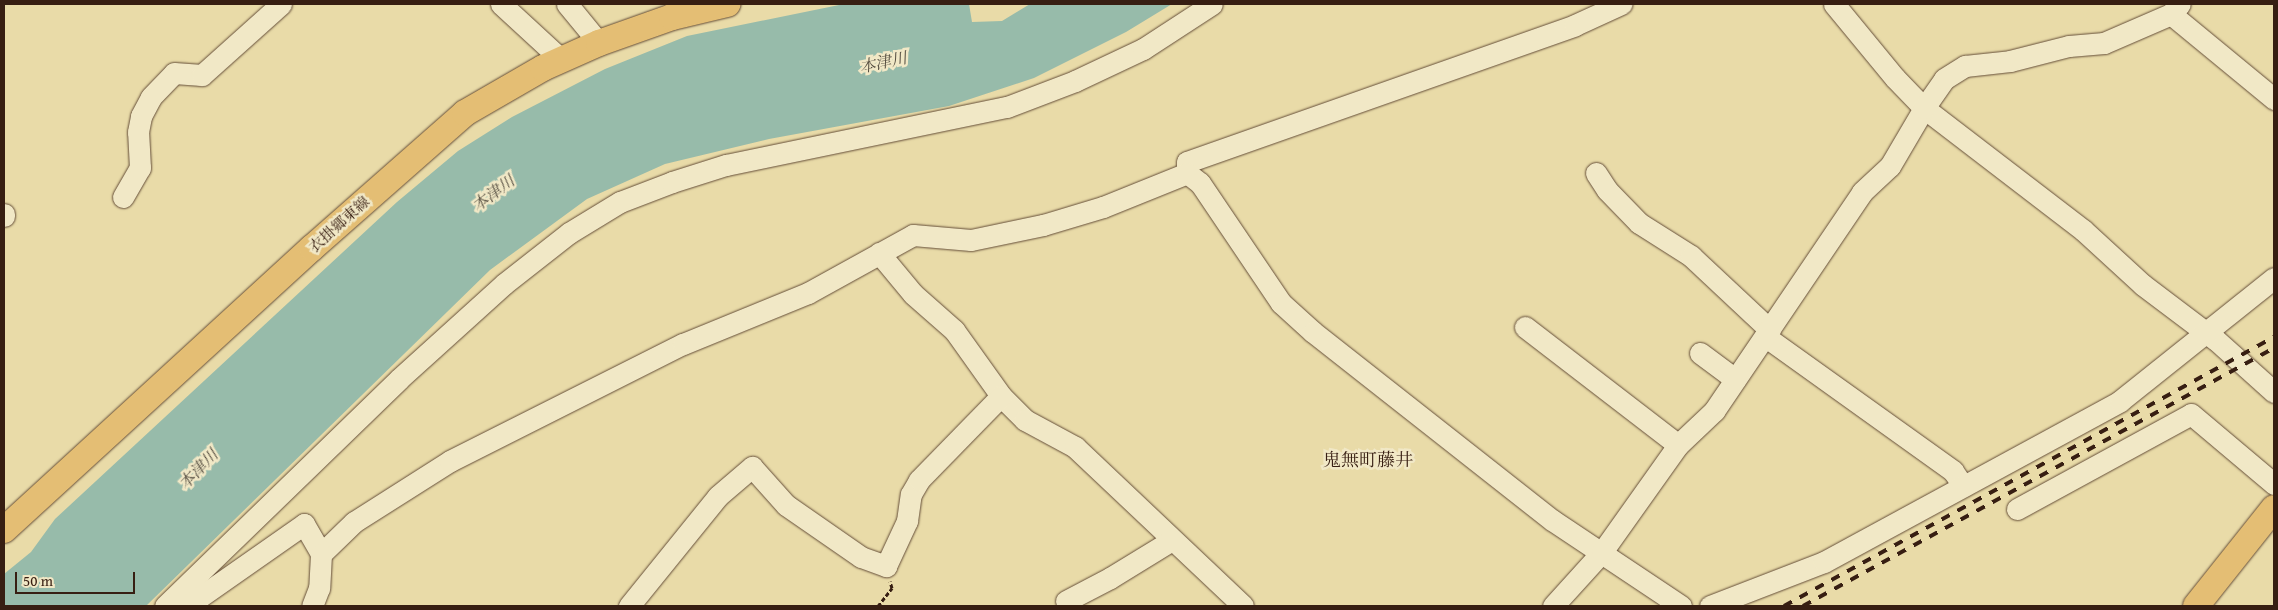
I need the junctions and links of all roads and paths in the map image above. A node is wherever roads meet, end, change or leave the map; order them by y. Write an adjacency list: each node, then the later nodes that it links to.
1 (281, 4): 15 (street)
2 (501, 4): 10 (street)
3 (567, 4): 9 (street)
4 (727, 4): 9 (main road, 衣掛郷東線)
5 (1212, 4): 36 (street)
6 (1621, 4): 13 (street)
7 (1834, 4): 12 (street)
8 (2175, 9): 11 (street); 12 (street)
9 (599, 43): 10 (main road, 衣掛郷東線)
10 (562, 60): 30 (main road, 衣掛郷東線)
11 (2274, 99)
12 (1924, 108): 19 (street); 20 (street)
13 (1188, 173): 16 (street); 32 (street)
14 (1596, 173): 19 (street)
15 (122, 197)
16 (879, 253): 24 (street); 33 (street)
17 (2274, 278): 20 (street)
18 (1525, 326): 25 (street)
19 (1768, 333): 22 (street); 27 (street)
20 (2206, 333): 23 (street); 27 (street)
21 (1700, 353): 22 (street)
22 (1735, 380): 25 (street)
23 (2274, 392)
24 (1001, 396): 31 (street); 34 (street)
25 (1678, 445): 32 (street)
26 (2274, 484): 29 (street)
27 (1963, 486): 44 (street)
28 (2274, 508): 45 (main road)
29 (2017, 509)
30 (4, 530)
31 (1172, 540): 35 (street); 41 (street)
32 (1602, 552): 42 (street); 43 (street)
33 (321, 554): 37 (street); 38 (street)
34 (886, 566): 39 (street); 40 (path)
35 (1066, 601)
36 (165, 606)
37 (187, 606)
38 (312, 606)
39 (629, 606)
40 (878, 606)
41 (1243, 606)
42 (1553, 606)
43 (1681, 606)
44 (1710, 606)
45 (2196, 606)

